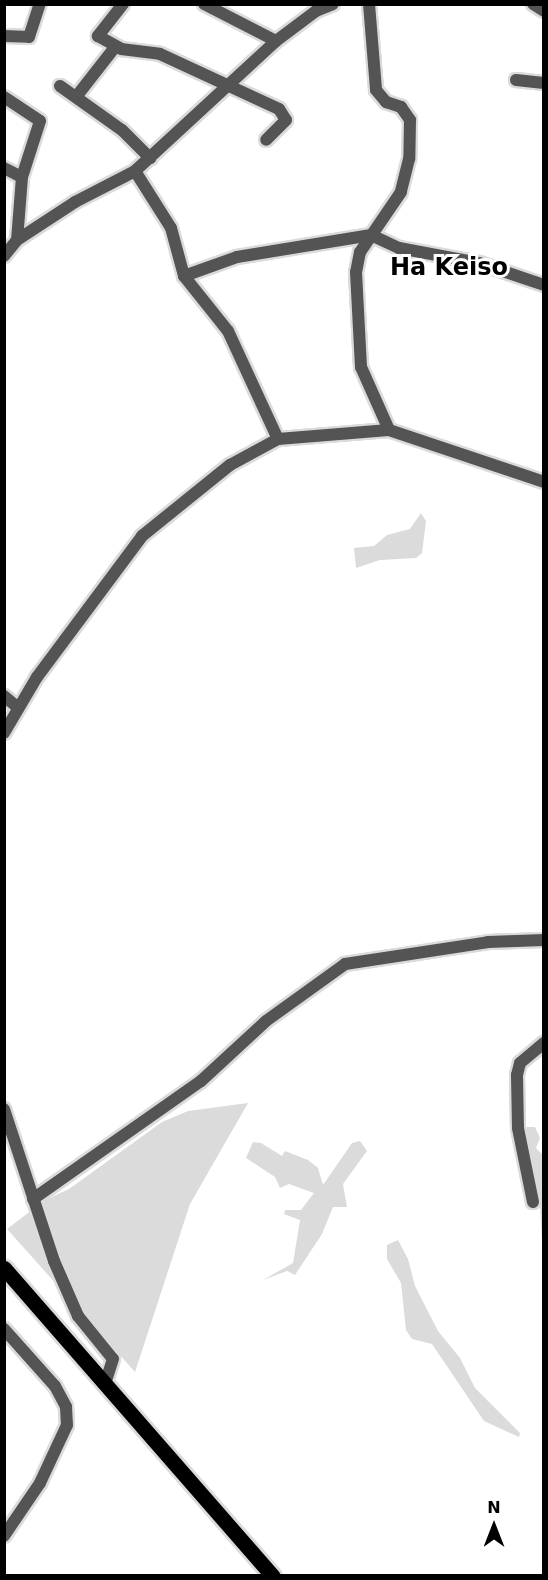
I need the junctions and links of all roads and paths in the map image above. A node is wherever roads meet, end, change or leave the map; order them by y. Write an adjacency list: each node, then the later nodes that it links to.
1 (123, 4): 11 (street)
2 (204, 4): 10 (street)
3 (333, 4): 7 (street)
4 (369, 4): 23 (street)
5 (533, 4): 8 (street)
6 (40, 5): 9 (street)
7 (312, 8): 10 (street)
8 (543, 11)
9 (4, 36)
10 (276, 41): 15 (street)
11 (115, 47): 15 (street); 17 (street)
12 (516, 80): 13 (street)
13 (543, 83)
14 (60, 86): 17 (street)
15 (230, 86): 18 (street); 19 (street)
16 (4, 97): 22 (street)
17 (76, 97): 19 (street)
18 (266, 140)
19 (150, 158): 21 (street)
20 (4, 168): 22 (street)
21 (135, 171): 24 (street); 26 (street)
22 (22, 177): 24 (street)
23 (371, 235): 26 (street); 27 (street); 28 (street)
24 (17, 240): 25 (street)
25 (4, 256)
26 (184, 276): 29 (street)
27 (543, 285)
28 (389, 430): 29 (street); 30 (street)
29 (278, 439): 32 (street)
30 (543, 482)
31 (4, 696): 32 (street)
32 (17, 707): 33 (street)
33 (4, 733)
34 (543, 940): 37 (street)
35 (543, 1043): 38 (street)
36 (4, 1109): 37 (street)
37 (33, 1199): 41 (street)
38 (532, 1202)
39 (4, 1268): 41 (main road)
40 (4, 1329): 42 (street)
41 (105, 1383): 43 (main road)
42 (4, 1536)
43 (273, 1575)

